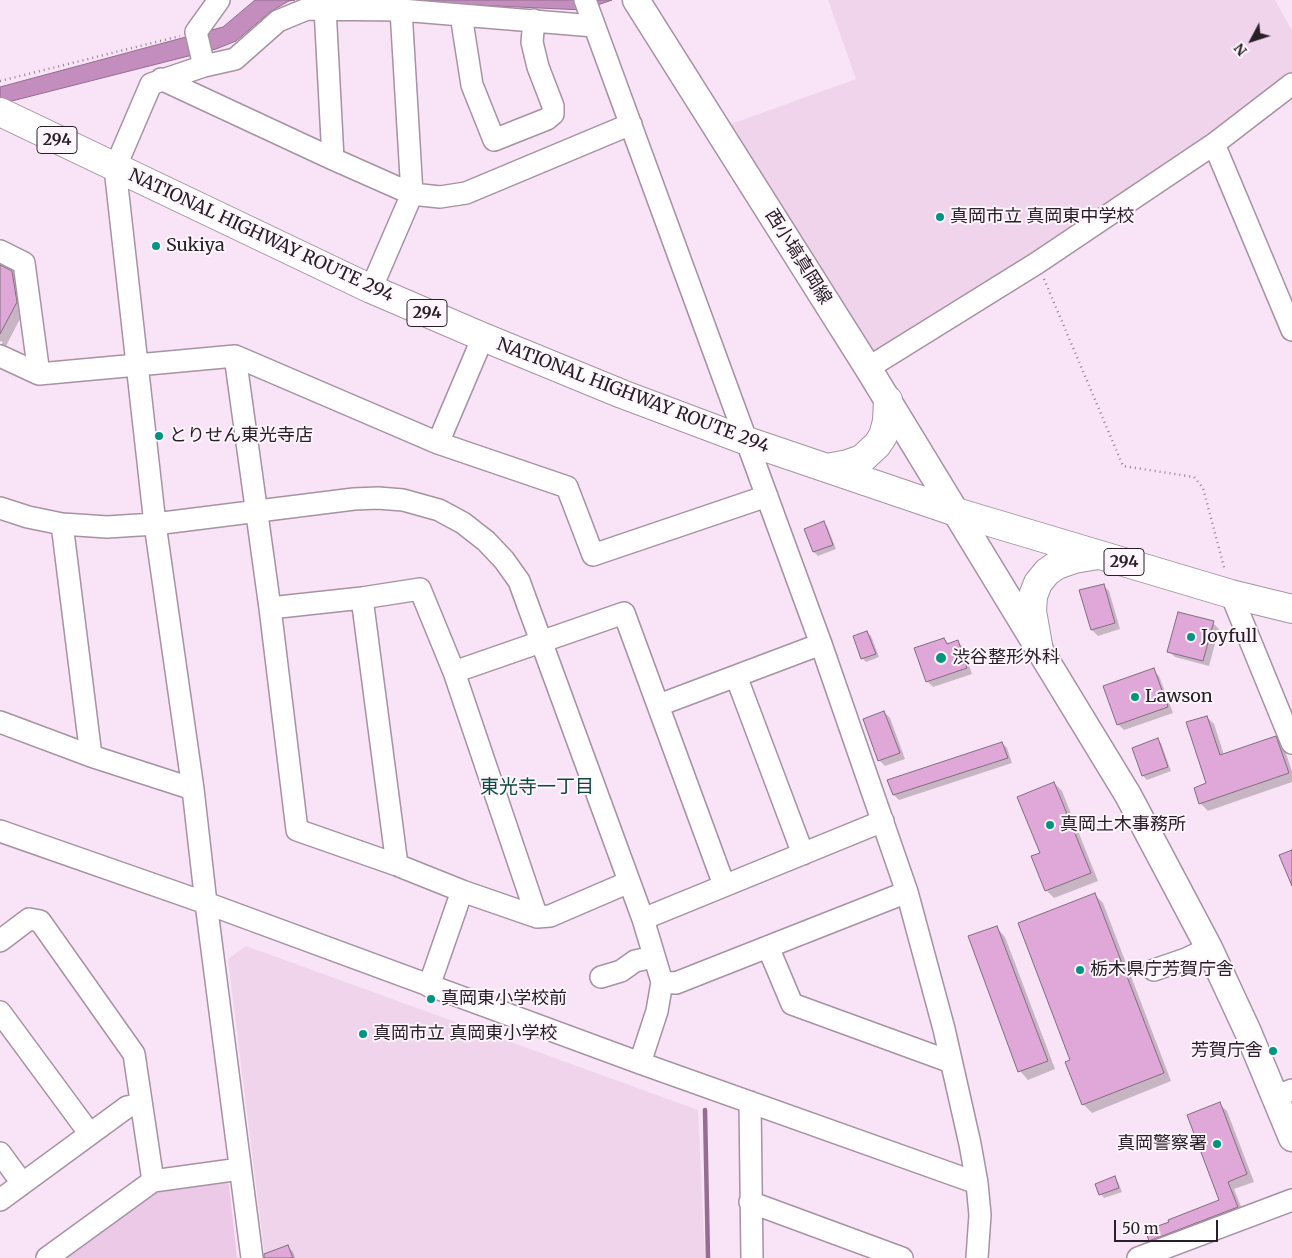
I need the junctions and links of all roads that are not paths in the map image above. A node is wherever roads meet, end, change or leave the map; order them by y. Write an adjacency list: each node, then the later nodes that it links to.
1 (219, 0): 9 (street)
2 (585, 0): 8 (street)
3 (637, 2): 25 (main road, 西小塙真岡線)
4 (326, 8): 5 (street); 9 (street); 15 (street)
5 (401, 10): 6 (street); 17 (street)
6 (461, 15): 7 (street); 7 (street)
7 (534, 20): 8 (street)
8 (594, 26): 13 (street)
9 (204, 66): 10 (street)
10 (162, 79): 15 (street); 16 (street)
11 (1292, 84): 14 (street)
12 (0, 112): 16 (highway, NATIONAL HIGHWAY ROUTE 294 / 294)
13 (631, 124): 17 (street); 28 (street)
14 (1214, 144): 20 (street); 25 (street)
15 (333, 159): 17 (street)
16 (115, 168): 19 (highway, NATIONAL HIGHWAY ROUTE 294 / 294); 24 (street)
17 (412, 194): 19 (street)
18 (0, 251): 26 (street)
19 (371, 289): 21 (highway, NATIONAL HIGHWAY ROUTE 294 / 294)
20 (1292, 330)
21 (482, 337): 28 (highway, NATIONAL HIGHWAY ROUTE 294 / 294); 29 (street)
22 (0, 356): 26 (street)
23 (235, 356): 24 (street); 29 (street); 33 (street)
24 (137, 365): 26 (street); 36 (street)
25 (868, 368): 27 (main road, 西小塙真岡線)
26 (39, 374)
27 (888, 400): 30 (highway); 34 (main road, 西小塙真岡線)
28 (747, 441): 30 (highway, NATIONAL HIGHWAY ROUTE 294 / 294); 31 (street)
29 (438, 443): 31 (street)
30 (826, 468): 34 (highway, NATIONAL HIGHWAY ROUTE 294 / 294)
31 (767, 496): 43 (street)
32 (0, 508): 35 (street)
33 (256, 511): 36 (street); 40 (street); 42 (street)
34 (956, 512): 37 (highway, NATIONAL HIGHWAY ROUTE 294 / 294); 44 (main road, 西小塙真岡線)
35 (62, 524): 36 (street); 50 (street)
36 (155, 524): 51 (street)
37 (1099, 554): 38 (highway, NATIONAL HIGHWAY ROUTE 294 / 294); 44 (highway)
38 (1231, 594): 41 (highway, NATIONAL HIGHWAY ROUTE 294 / 294); 49 (street)
39 (362, 598): 40 (street); 45 (street); 55 (street)
40 (270, 608): 55 (street)
41 (1292, 609)
42 (542, 642): 45 (street); 47 (street); 56 (street)
43 (821, 644): 46 (street); 52 (street)
44 (1038, 645): 65 (main road, 西小塙真岡線)
45 (454, 672): 61 (street)
46 (736, 676): 47 (street); 54 (street)
47 (659, 705): 57 (street)
48 (0, 722): 50 (street)
49 (1292, 743)
50 (91, 756): 51 (street)
51 (193, 789): 60 (street)
52 (884, 821): 54 (street); 59 (street)
53 (0, 831): 60 (street)
54 (803, 854): 57 (street)
55 (397, 866): 58 (street)
56 (629, 882): 61 (street); 62 (street)
57 (724, 885): 62 (street)
58 (462, 892): 61 (street); 70 (street)
59 (907, 892): 64 (street); 72 (street)
60 (206, 903): 70 (street); 80 (street)
61 (537, 917)
62 (643, 919): 66 (street)
63 (0, 941): 76 (street)
64 (768, 947): 69 (street); 72 (street)
65 (1210, 948): 67 (street); 74 (main road, 西小塙真岡線)
66 (654, 957): 68 (street); 69 (street)
67 (1154, 970)
68 (600, 977)
69 (662, 982): 73 (street)
70 (429, 986): 73 (street)
71 (0, 1012): 77 (street)
72 (951, 1062): 83 (street)
73 (640, 1063): 75 (street)
74 (1284, 1093): 78 (main road, 西小塙真岡線)
75 (750, 1102): 83 (street); 86 (street)
76 (140, 1104): 77 (street); 81 (street)
77 (90, 1134): 82 (street)
78 (1292, 1138)
79 (0, 1153): 82 (street)
80 (240, 1170): 81 (street); 88 (street)
81 (153, 1181): 87 (street)
82 (22, 1183): 84 (street)
83 (977, 1183): 91 (street)
84 (0, 1200)
85 (1292, 1200): 92 (street)
86 (750, 1202): 89 (street); 90 (street)
87 (46, 1258)
88 (252, 1258)
89 (752, 1258)
90 (902, 1258)
91 (977, 1258)
92 (1138, 1258)

